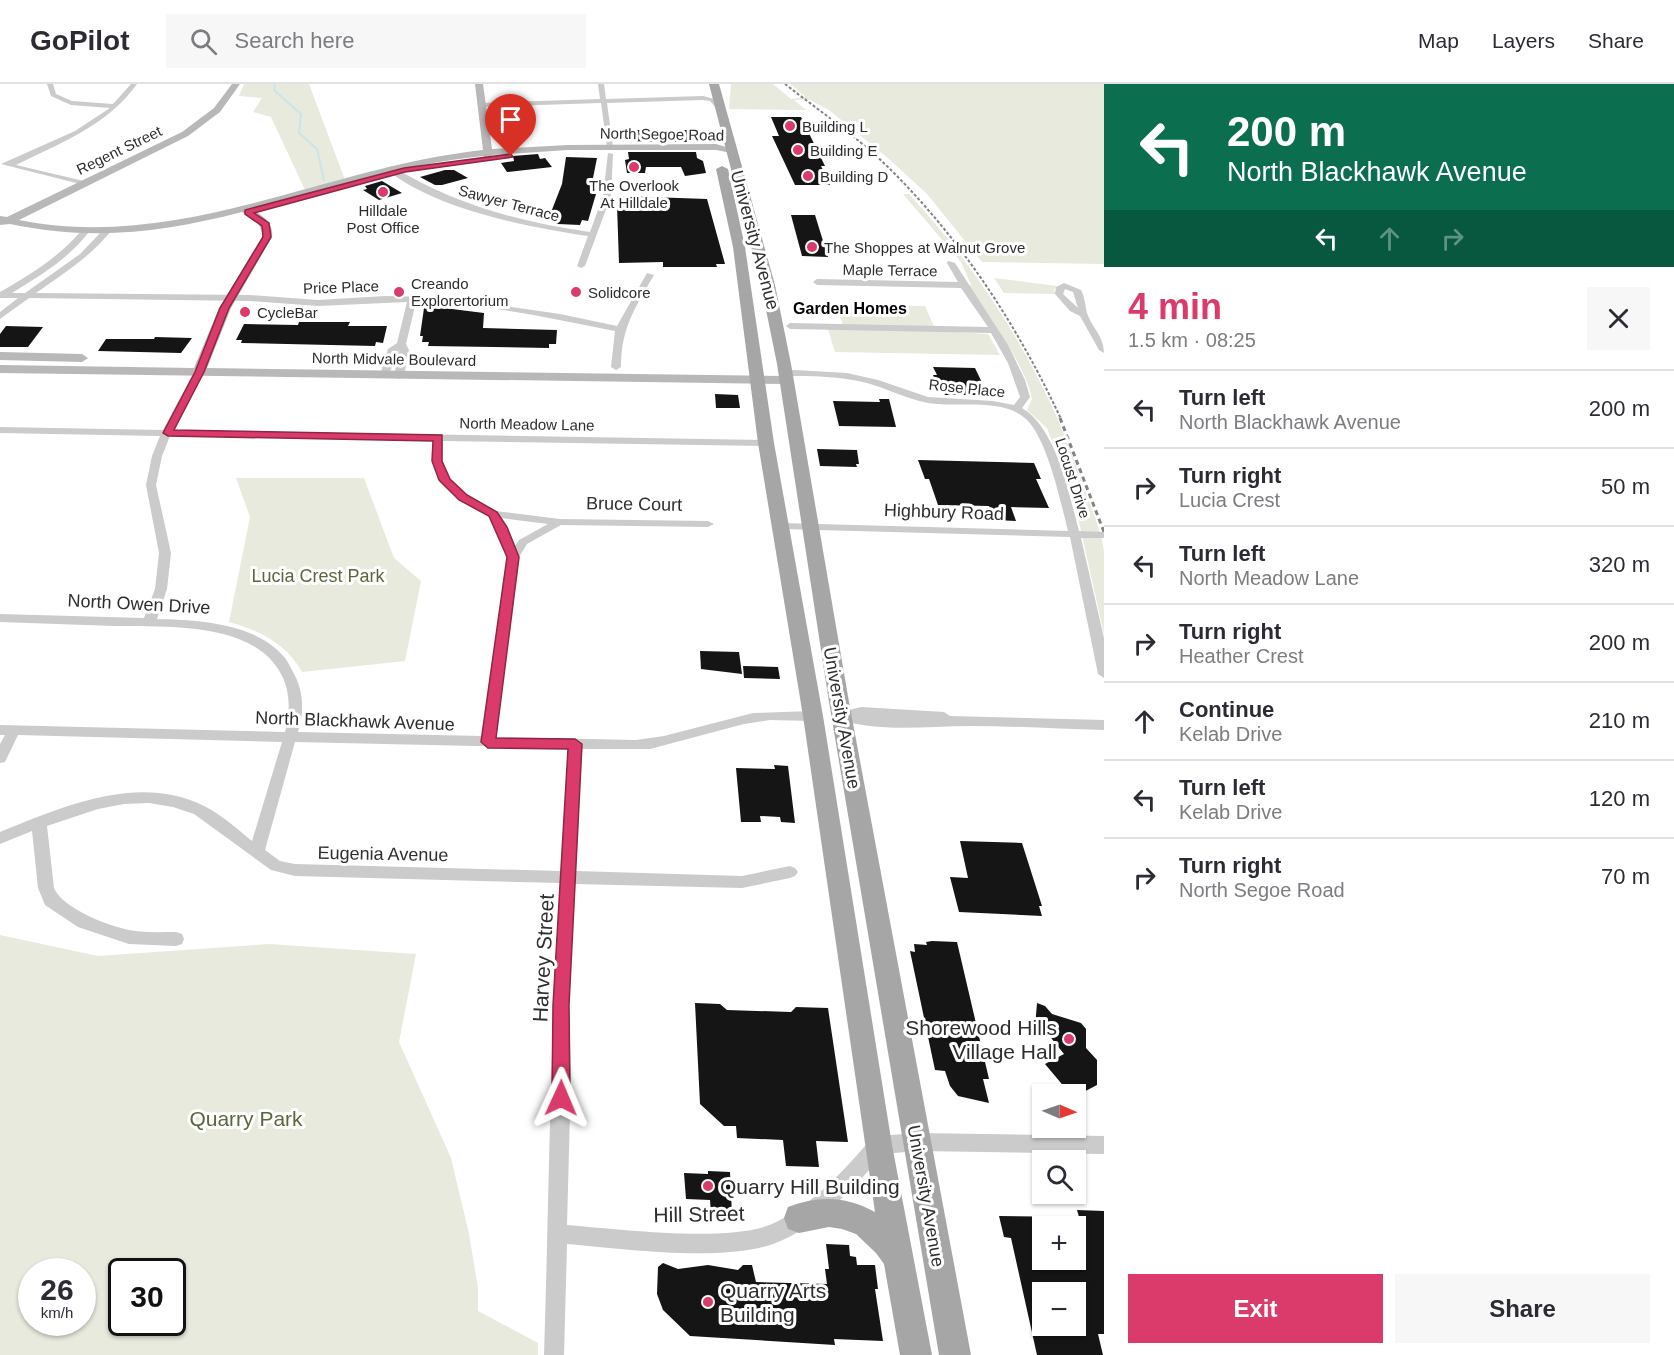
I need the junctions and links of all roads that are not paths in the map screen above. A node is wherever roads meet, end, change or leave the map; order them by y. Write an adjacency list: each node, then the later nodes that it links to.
1 (50, 84): 13 (street)
2 (134, 84): 13 (street)
3 (226, 84): 24 (street, Regent Street)
4 (236, 84): 24 (street, Regent Street)
5 (479, 84): 12 (street)
6 (601, 84): 11 (street)
7 (699, 84): 10 (main road)
8 (726, 84): 16 (main road)
9 (714, 86): 10 (street); 14 (main road, University Avenue)
10 (703, 98): 11 (street); 14 (street); 15 (main road)
11 (604, 100): 12 (street); 19 (street)
12 (480, 105): 20 (street)
13 (113, 106): 22 (street)
14 (719, 108): 16 (main road, University Avenue)
15 (707, 114)
16 (727, 136): 18 (main road, University Avenue)
17 (716, 146): 18 (street, North Segoe Road); 19 (street, North Segoe Road); 19 (street, North Segoe Road); 54 (main road, University Avenue)
18 (731, 150): 53 (main road, University Avenue)
19 (610, 151): 20 (street, North Segoe Road); 20 (street, North Segoe Road); 29 (street)
20 (487, 155): 23 (street, North Segoe Road); 23 (street, North Segoe Road)
21 (0, 163): 22 (street)
22 (9, 165): 24 (street)
23 (392, 170): 25 (street, North Segoe Road); 29 (street, Sawyer Terrace)
24 (80, 183): 26 (street, Regent Street)
25 (245, 210): 28 (street, North Segoe Road); 37 (street)
26 (2, 222): 27 (street, North Segoe Road)
27 (84, 234): 28 (street, North Segoe Road); 35 (street)
28 (104, 234): 36 (street)
29 (594, 235): 31 (street)
30 (951, 263): 34 (street)
31 (581, 266)
32 (650, 276): 42 (street)
33 (817, 282): 34 (street, Maple Terrace)
34 (963, 285): 43 (street)
35 (0, 295): 36 (street, Price Place)
36 (25, 295): 37 (street, Price Place); 40 (street)
37 (231, 298): 38 (street, Price Place); 47 (street)
38 (412, 299): 42 (street, Price Place); 44 (street)
39 (1083, 314): 45 (street)
40 (0, 316)
41 (790, 326): 43 (street)
42 (618, 329): 48 (street)
43 (993, 330): 57 (street)
44 (401, 344): 50 (street); 51 (street)
45 (1104, 350)
46 (0, 356): 47 (street, North Midvale Boulevard)
47 (202, 366): 49 (street, North Midvale Boulevard); 50 (street, North Midvale Boulevard); 59 (street)
48 (616, 368): 51 (street, North Midvale Boulevard); 52 (street, North Midvale Boulevard)
49 (0, 369)
50 (386, 370): 51 (street, North Midvale Boulevard)
51 (400, 370): 55 (street, North Midvale Boulevard)
52 (740, 371): 54 (main road)
53 (786, 376): 54 (street, North Midvale Boulevard); 57 (street, Rose Place); 62 (main road, University Avenue)
54 (758, 377): 55 (street, North Midvale Boulevard); 56 (main road, University Avenue); 62 (main road)
55 (650, 380): 56 (street)
56 (760, 396): 61 (main road, University Avenue)
57 (1016, 410): 68 (street, Locust Drive)
58 (0, 430): 59 (street, North Meadow Lane)
59 (168, 433): 60 (street, North Meadow Lane); 72 (street)
60 (438, 438): 61 (street, North Meadow Lane); 63 (street)
61 (766, 443): 66 (main road, University Avenue)
62 (804, 497): 67 (main road, University Avenue)
63 (493, 514): 64 (street, Bruce Court); 70 (street)
64 (561, 522): 65 (street, Bruce Court); 70 (street, Bruce Court)
65 (708, 524)
66 (782, 526): 67 (street, Highbury Road); 74 (main road, University Avenue)
67 (809, 526): 68 (street, Highbury Road); 76 (main road, University Avenue)
68 (1075, 534): 69 (street, Highbury Road); 73 (street, Locust Drive)
69 (1104, 535)
70 (513, 557): 80 (street)
71 (0, 618): 72 (street, North Owen Drive)
72 (149, 622): 79 (street, North Owen Drive)
73 (1104, 674)
74 (806, 675): 75 (main road, University Avenue); 76 (main road)
75 (813, 716): 81 (street, North Blackhawk Avenue); 83 (main road); 91 (main road, University Avenue)
76 (841, 716): 77 (street); 83 (main road, University Avenue)
77 (1104, 725)
78 (7, 730): 79 (street, North Blackhawk Avenue); 82 (street)
79 (291, 738): 80 (street, North Blackhawk Avenue); 86 (street, North Owen Drive)
80 (488, 742): 81 (street, North Blackhawk Avenue)
81 (575, 744): 88 (street, Harvey Street)
82 (0, 758)
83 (850, 767): 90 (main road, University Avenue)
84 (39, 823): 85 (street, Eugenia Avenue); 86 (street, Eugenia Avenue); 89 (street)
85 (0, 838)
86 (256, 853): 88 (street, Eugenia Avenue)
87 (790, 873): 88 (street, Eugenia Avenue)
88 (570, 877): 94 (street, Harvey Street)
89 (176, 939)
90 (917, 1142): 91 (street); 92 (street); 98 (main road, University Avenue)
91 (878, 1145): 93 (street, Hill Street); 95 (main road, University Avenue)
92 (1104, 1145)
93 (799, 1218): 94 (street, Hill Street); 95 (main road)
94 (557, 1234): 96 (street, Harvey Street)
95 (899, 1260): 97 (main road, University Avenue)
96 (554, 1355)
97 (916, 1355)
98 (956, 1355)

